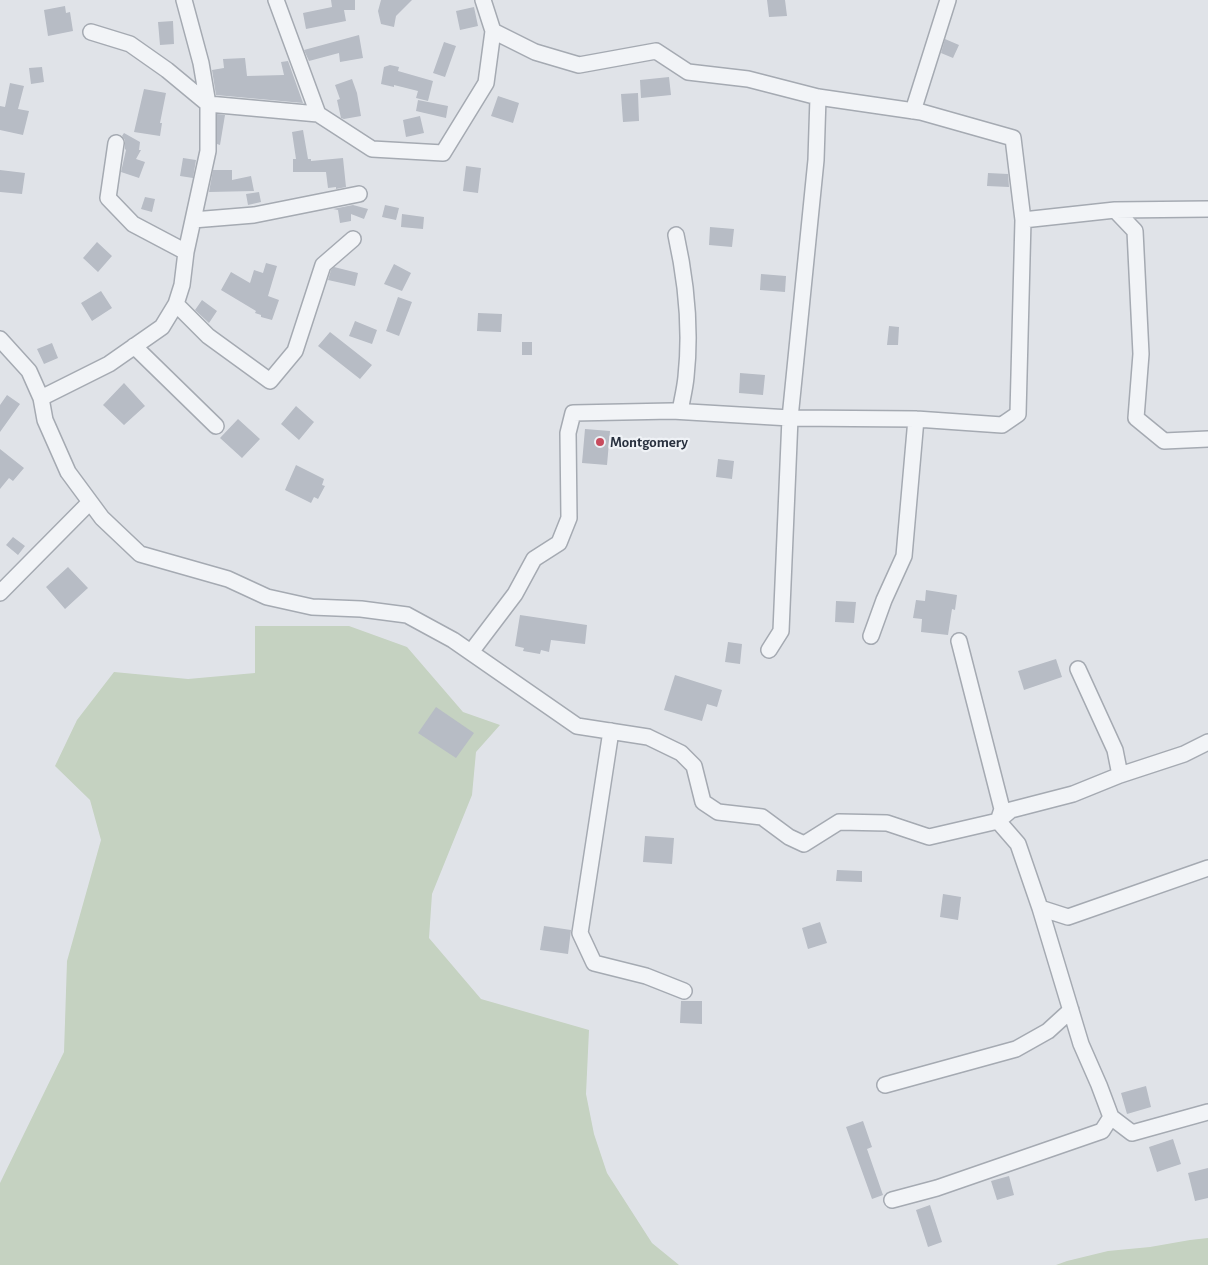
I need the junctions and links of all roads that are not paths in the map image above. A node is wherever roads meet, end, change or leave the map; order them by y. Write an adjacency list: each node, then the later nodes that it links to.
1 (184, 0): 8 (street)
2 (276, 0): 10 (street)
3 (483, 0): 5 (street)
4 (948, 0): 9 (street)
5 (492, 31): 7 (street); 10 (street)
6 (91, 32): 8 (street)
7 (818, 97): 9 (street); 25 (street)
8 (208, 104): 10 (street); 15 (street)
9 (913, 111): 16 (street)
10 (318, 114)
11 (116, 143): 19 (street)
12 (359, 194): 15 (street)
13 (1208, 209): 14 (street)
14 (1115, 210): 16 (street); 28 (street)
15 (193, 220): 19 (street)
16 (1023, 220): 26 (street)
17 (676, 235): 24 (street)
18 (353, 239): 20 (street)
19 (186, 252): 20 (street)
20 (176, 304): 22 (street)
21 (0, 340): 23 (street)
22 (134, 346): 23 (street); 27 (street)
23 (40, 398): 29 (street)
24 (680, 411): 25 (street); 34 (street)
25 (790, 418): 26 (street); 33 (street)
26 (916, 419): 31 (street)
27 (216, 426)
28 (1208, 439)
29 (90, 502): 30 (street); 34 (street)
30 (0, 593)
31 (871, 636)
32 (959, 641): 39 (street)
33 (769, 650)
34 (471, 652): 36 (street)
35 (1078, 669): 38 (street)
36 (611, 731): 39 (street); 42 (street)
37 (1208, 742): 38 (street)
38 (1120, 775): 39 (street)
39 (998, 821): 41 (street)
40 (1208, 868): 41 (street)
41 (1040, 908): 43 (street)
42 (684, 991)
43 (1070, 1010): 44 (street); 46 (street)
44 (885, 1085)
45 (1208, 1112): 46 (street)
46 (1111, 1117): 47 (street)
47 (892, 1200)

